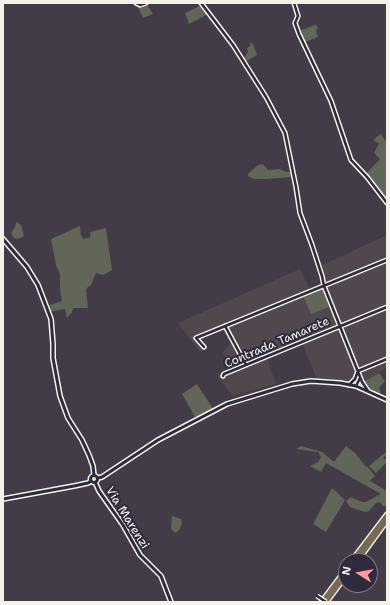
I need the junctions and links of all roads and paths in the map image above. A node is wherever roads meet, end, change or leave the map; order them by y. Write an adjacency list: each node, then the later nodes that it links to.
1 (136, 3): 2 (street)
2 (146, 3)
3 (201, 3): 8 (street)
4 (294, 3): 5 (street)
5 (387, 203)
6 (3, 240): 23 (main road)
7 (387, 260): 8 (street)
8 (324, 286): 10 (street); 11 (street)
9 (387, 307): 11 (street, Contrada Tamarete)
10 (225, 326): 12 (street); 14 (street)
11 (340, 326): 14 (street, Contrada Tamarete); 15 (street)
12 (204, 347)
13 (387, 359): 15 (street)
14 (246, 365): 16 (street, Contrada Tamarete)
15 (358, 371): 17 (street); 18 (street)
16 (223, 376)
17 (355, 378): 19 (street); 20 (street)
18 (360, 378): 20 (street); 21 (street)
19 (349, 385): 20 (main road); 24 (main road)
20 (356, 386): 21 (main road)
21 (368, 391): 22 (main road)
22 (387, 400)
23 (94, 475): 24 (main road); 25 (main road)
24 (98, 478): 26 (main road)
25 (91, 481): 26 (main road); 27 (main road)
26 (95, 482): 35 (main road, Via Marenzi)
27 (3, 499)
28 (387, 515): 30 (highway)
29 (387, 520): 31 (highway)
30 (358, 553)
31 (363, 553)
32 (338, 581): 36 (highway)
33 (338, 586): 37 (highway)
34 (317, 596): 37 (street, bridge)
35 (172, 602)
36 (322, 602)
37 (326, 602)

